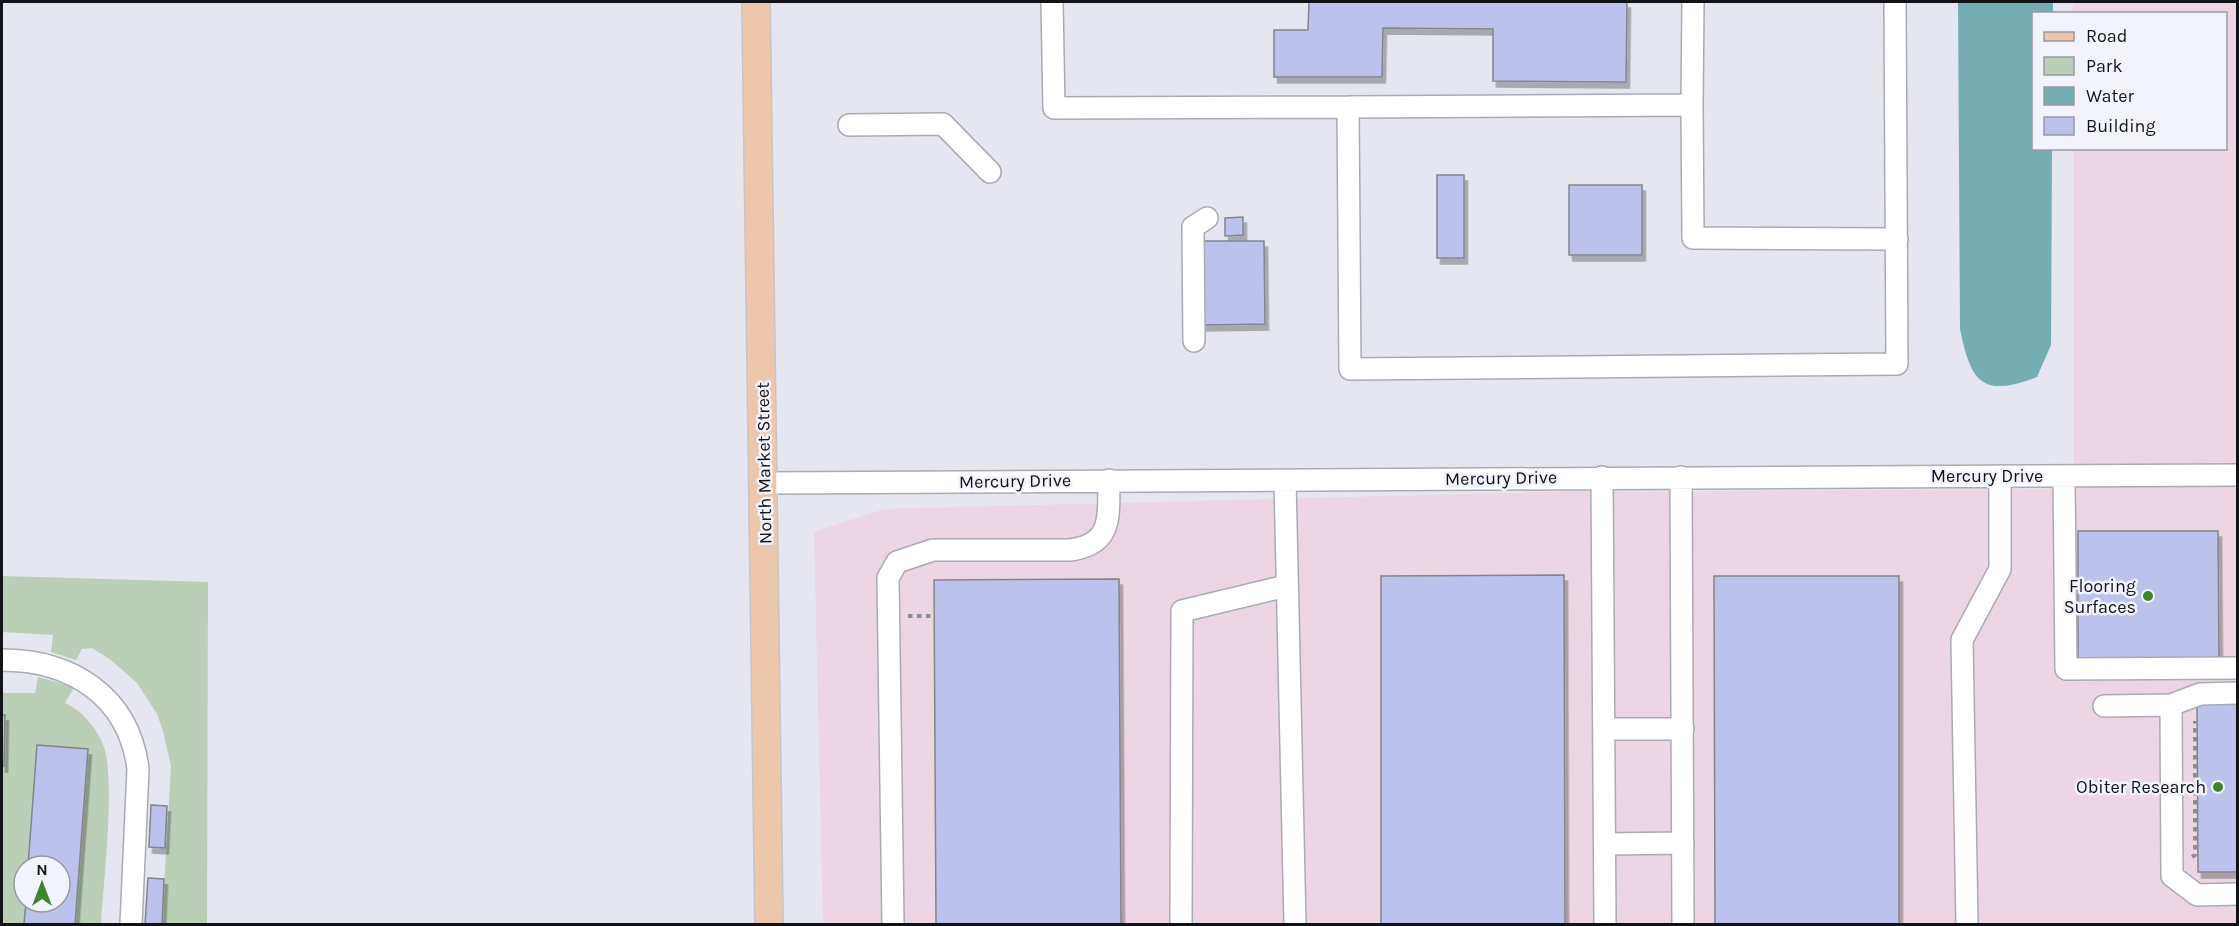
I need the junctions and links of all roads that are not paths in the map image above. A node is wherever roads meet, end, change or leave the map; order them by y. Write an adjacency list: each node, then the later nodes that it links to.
1 (756, 2): 19 (main road, North Market Street)
2 (1052, 2): 6 (street)
3 (1693, 2): 5 (street)
4 (1895, 2): 10 (street)
5 (1692, 105): 6 (street); 10 (street)
6 (1348, 107): 10 (street)
7 (849, 125): 8 (street)
8 (990, 172)
9 (1207, 218): 11 (street)
10 (1897, 239)
11 (1194, 341)
12 (2238, 475): 14 (street, Mercury Drive)
13 (2000, 476): 14 (street, Mercury Drive); 16 (street, Mercury Drive); 38 (street)
14 (2064, 476): 22 (street)
15 (1602, 477): 16 (street, Mercury Drive); 18 (street, Mercury Drive); 26 (street)
16 (1681, 477): 27 (street)
17 (1109, 480): 18 (street, Mercury Drive); 19 (street, Mercury Drive); 33 (street)
18 (1285, 480): 20 (street)
19 (765, 483): 32 (main road, North Market Street)
20 (1286, 586): 34 (street); 35 (street)
21 (2, 660): 31 (street)
22 (2238, 668)
23 (2238, 693): 24 (street)
24 (2171, 705): 25 (street); 30 (street)
25 (2104, 706)
26 (1604, 729): 27 (street); 29 (street)
27 (1683, 729): 28 (street)
28 (1683, 843): 29 (street); 37 (street)
29 (1605, 844): 36 (street)
30 (2238, 894)
31 (131, 924)
32 (769, 924)
33 (893, 924)
34 (1180, 924)
35 (1295, 924)
36 (1605, 924)
37 (1683, 924)
38 (1967, 924)

